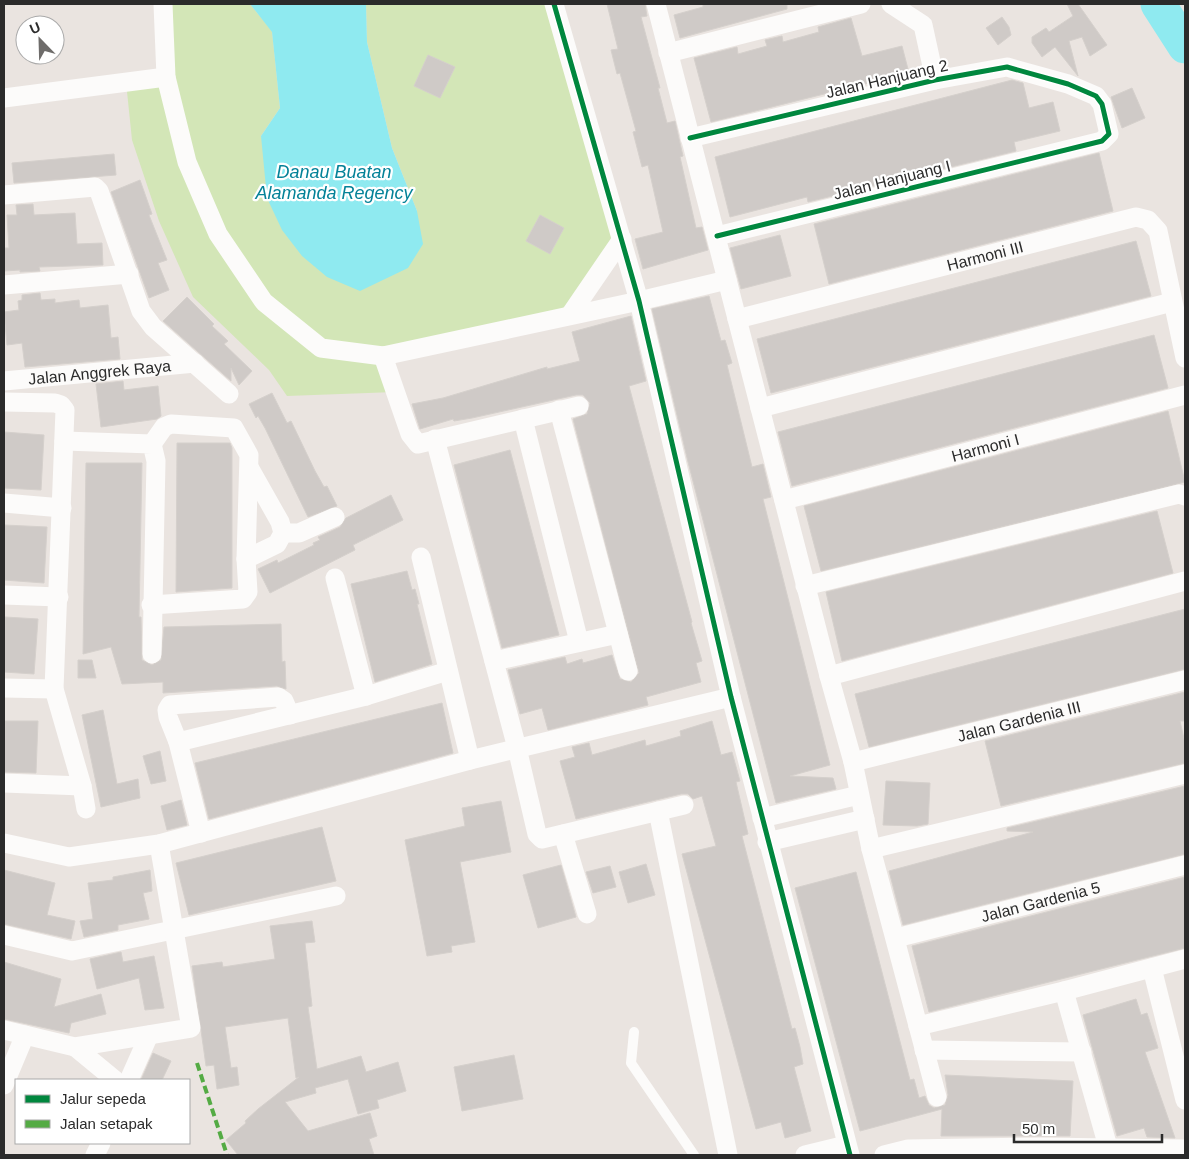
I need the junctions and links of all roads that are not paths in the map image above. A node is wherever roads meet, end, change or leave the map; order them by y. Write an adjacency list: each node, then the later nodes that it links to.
1 (163, 4): 8 (street)
2 (554, 4): 15 (street)
3 (656, 4): 7 (street)
4 (861, 4): 6 (street)
5 (891, 4): 9 (street)
6 (800, 11): 7 (street)
7 (668, 53): 11 (street)
8 (166, 77): 10 (street); 23 (street)
9 (935, 80): 11 (street, Jalan Hanjuang 2); 12 (street, Jalan Hanjuang 2)
10 (4, 98)
11 (690, 138): 14 (street)
12 (1073, 149): 14 (street, Jalan Hanjuang I)
13 (4, 195): 16 (street)
14 (717, 236): 17 (street)
15 (622, 240): 19 (street); 21 (street)
16 (129, 274): 18 (street); 25 (street)
17 (726, 276): 19 (street); 22 (street)
18 (4, 285)
19 (638, 298): 21 (street); 63 (street)
20 (1172, 302): 22 (street, Harmoni III); 24 (street); 31 (street)
21 (570, 315): 23 (street)
22 (737, 319): 31 (street)
23 (383, 356): 34 (street)
24 (1185, 358)
25 (196, 363): 26 (street, Jalan Anggrek Raya); 27 (street)
26 (4, 381)
27 (229, 394)
28 (1185, 395): 39 (street, Harmoni I)
29 (4, 402): 35 (street)
30 (579, 406): 32 (street)
31 (760, 408): 39 (street)
32 (560, 410): 33 (street); 52 (street)
33 (523, 419): 34 (street); 53 (street)
34 (435, 439): 55 (street)
35 (64, 441): 36 (street); 41 (street)
36 (152, 444): 37 (street); 51 (street)
37 (249, 468): 43 (street); 45 (street)
38 (1185, 496): 48 (street)
39 (784, 500): 48 (street)
40 (4, 503): 41 (street)
41 (62, 508): 50 (street)
42 (335, 517): 43 (street)
43 (283, 533): 45 (street)
44 (422, 557): 56 (street)
45 (246, 560): 51 (street)
46 (335, 578): 62 (street)
47 (1185, 581): 58 (street)
48 (805, 586): 58 (street)
49 (4, 595): 50 (street)
50 (58, 598): 61 (street)
51 (151, 605): 54 (street)
52 (618, 634): 53 (street); 57 (street)
53 (579, 642): 55 (street)
54 (152, 654)
55 (494, 661): 66 (street)
56 (448, 671): 62 (street); 67 (street)
57 (628, 671)
58 (828, 676): 68 (street)
59 (1185, 680): 68 (street, Jalan Gardenia III)
60 (4, 688): 61 (street)
61 (54, 689): 71 (street)
62 (366, 696): 64 (street)
63 (731, 697): 66 (street); 76 (street)
64 (290, 715): 65 (street); 65 (street)
65 (178, 742): 78 (street)
66 (517, 748): 67 (street); 79 (street)
67 (470, 760): 78 (street)
68 (853, 762): 72 (street)
69 (1185, 774): 83 (street)
70 (4, 783): 71 (street)
71 (82, 786): 74 (street)
72 (859, 796): 76 (street); 77 (street)
73 (684, 805): 75 (street)
74 (86, 809)
75 (658, 811): 79 (street); 110 (street)
76 (762, 818): 80 (street)
77 (865, 820): 80 (street); 83 (street)
78 (201, 832): 82 (street)
79 (563, 834): 86 (street)
80 (768, 842): 107 (street)
81 (4, 843): 82 (street)
82 (159, 844): 87 (street)
83 (871, 849): 89 (street)
84 (1185, 865): 89 (street, Jalan Gardenia 5)
85 (336, 896): 87 (street)
86 (586, 914)
87 (174, 931): 88 (street); 97 (street)
88 (4, 935)
89 (896, 938): 93 (street)
90 (1185, 959): 91 (street)
91 (1152, 968): 92 (street); 105 (street)
92 (1064, 992): 93 (street); 100 (street)
93 (918, 1026): 99 (street)
94 (4, 1030): 96 (street)
95 (634, 1032): 109 (lane)
96 (25, 1035): 98 (street); 103 (street)
97 (149, 1035): 98 (street); 102 (street)
98 (75, 1047): 101 (street)
99 (924, 1050): 100 (street); 104 (street)
100 (1082, 1052): 106 (street)
101 (114, 1079)
102 (129, 1079)
103 (4, 1085)
104 (937, 1097)
105 (1185, 1100)
106 (1108, 1147): 108 (street); 112 (street)
107 (848, 1150): 111 (street)
108 (1185, 1150)
109 (694, 1155)
110 (728, 1155)
111 (804, 1155)
112 (884, 1155)

